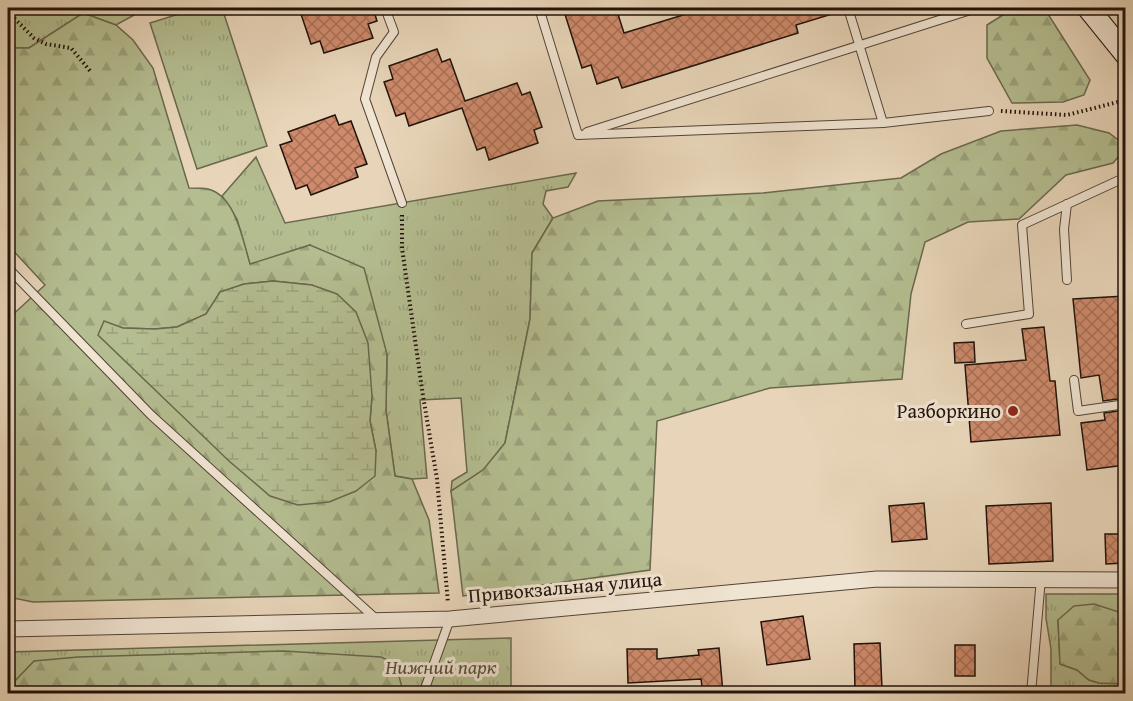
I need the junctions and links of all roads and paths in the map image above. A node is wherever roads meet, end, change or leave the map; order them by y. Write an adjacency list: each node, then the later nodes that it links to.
1 (385, 8): 15 (lane)
2 (539, 8): 13 (lane)
3 (848, 8): 7 (lane)
4 (977, 8): 7 (lane)
5 (1088, 8): 8 (main road)
6 (8, 12): 9 (path)
7 (860, 45): 12 (lane); 13 (lane)
8 (1123, 47)
9 (91, 72)
10 (1118, 102): 11 (path)
11 (989, 111): 12 (lane)
12 (883, 123): 13 (lane)
13 (578, 135)
14 (1125, 177): 16 (lane)
15 (402, 203): 24 (path)
16 (1067, 204): 18 (lane); 19 (lane)
17 (8, 267): 25 (lane)
18 (1067, 280)
19 (966, 324)
20 (1074, 380): 21 (lane)
21 (1125, 404)
22 (1041, 578): 23 (street, Привокзальная улица); 24 (street, Привокзальная улица); 28 (lane)
23 (1125, 580)
24 (450, 619): 25 (street, Привокзальная улица); 27 (lane)
25 (378, 621): 26 (street, Привокзальная улица)
26 (8, 629)
27 (423, 693)
28 (1031, 693)

